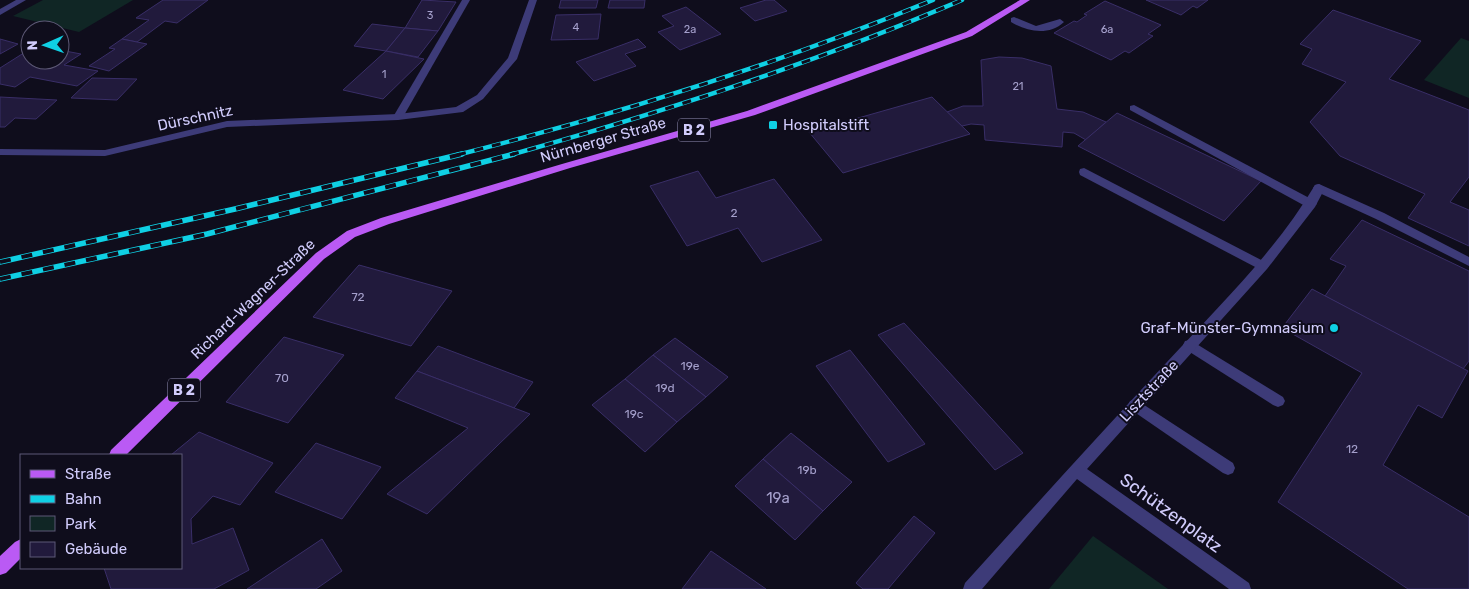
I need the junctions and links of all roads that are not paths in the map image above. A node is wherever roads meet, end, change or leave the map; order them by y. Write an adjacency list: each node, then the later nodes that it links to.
1 (22, 0): 5 (street)
2 (466, 0): 9 (street)
3 (534, 0): 9 (street, Dürschnitz)
4 (1026, 0): 13 (main road, Nürnberger Straße / B 2)
5 (0, 12)
6 (1014, 20): 7 (street)
7 (1060, 22)
8 (1134, 108): 12 (street)
9 (398, 117): 10 (street, Dürschnitz)
10 (0, 152)
11 (1084, 172): 15 (street)
12 (1311, 204): 14 (street, Lisztstraße); 15 (street, Lisztstraße)
13 (351, 234): 19 (main road, Richard-Wagner-Straße / B 2)
14 (1469, 262)
15 (1263, 266): 16 (street, Lisztstraße)
16 (1190, 346): 17 (street); 18 (street, Lisztstraße)
17 (1278, 401)
18 (1135, 405): 20 (street); 21 (street, Lisztstraße)
19 (117, 454)
20 (1228, 468)
21 (1076, 470): 24 (street, Lisztstraße); 25 (street, Schützenplatz)
22 (20, 548): 23 (main road)
23 (0, 567)
24 (971, 589)
25 (1243, 589)

